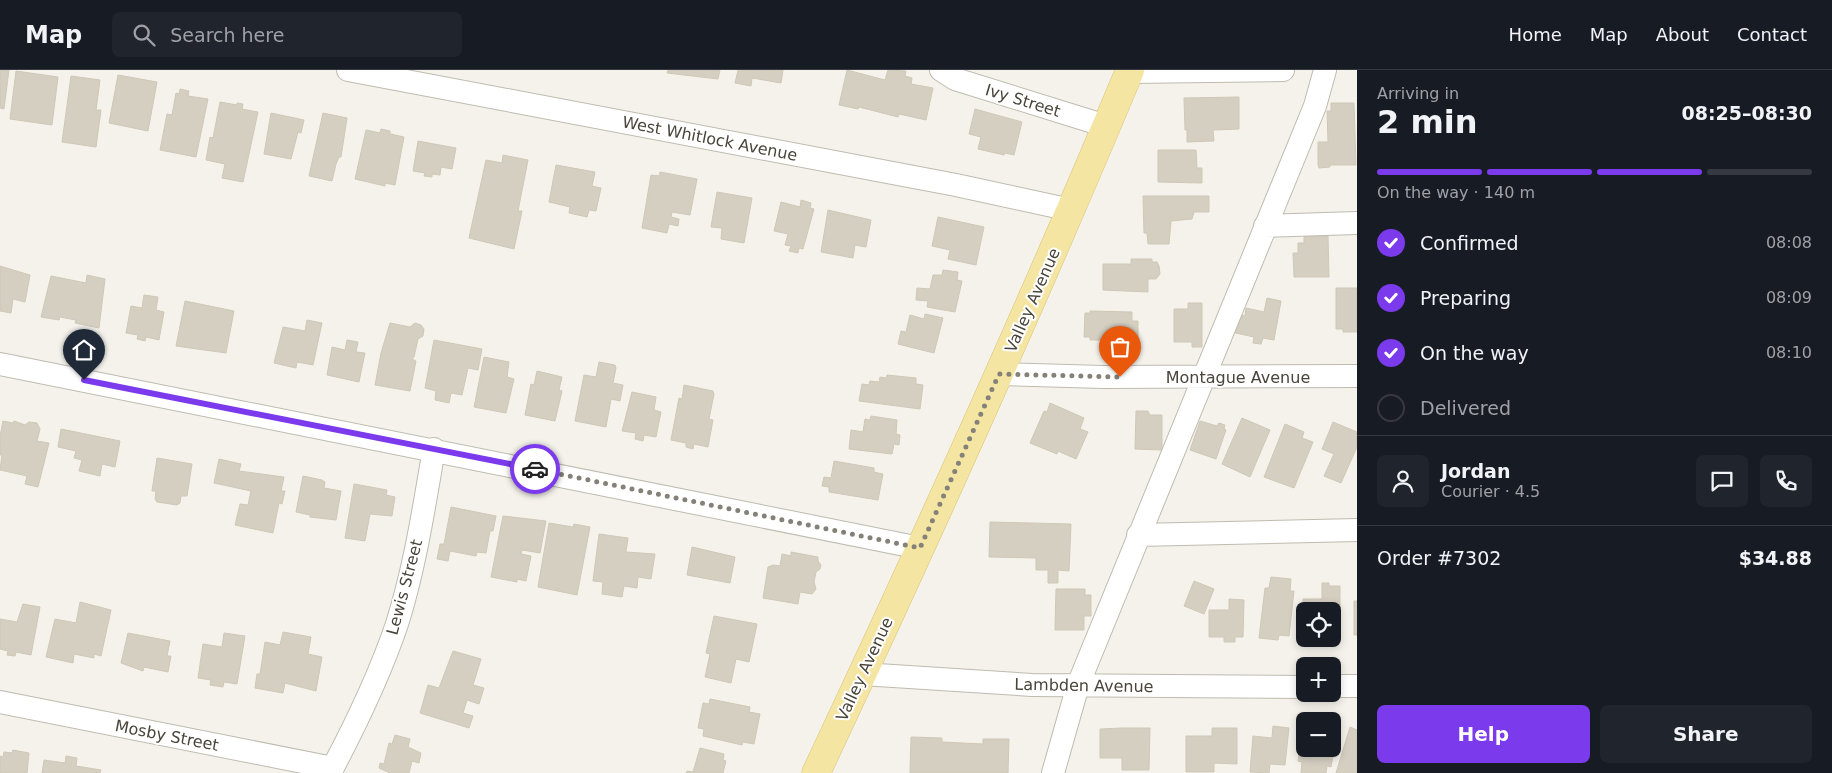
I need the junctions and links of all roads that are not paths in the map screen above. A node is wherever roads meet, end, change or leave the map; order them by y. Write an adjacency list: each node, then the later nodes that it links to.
1 (348, 70): 7 (street, West Whitlock Avenue)
2 (941, 70): 6 (street, Ivy Street)
3 (1283, 70): 5 (street)
4 (1325, 70): 9 (street)
5 (1129, 71): 6 (main road, Valley Avenue)
6 (1106, 126): 7 (main road, Valley Avenue)
7 (1072, 210): 11 (main road, Valley Avenue)
8 (1357, 223): 9 (street)
9 (1265, 226): 13 (street)
10 (0, 364): 14 (street)
11 (999, 374): 13 (street, Montague Avenue); 17 (main road, Valley Avenue)
12 (1357, 376): 13 (street, Montague Avenue)
13 (1204, 377): 16 (street)
14 (434, 449): 17 (street); 24 (street, Lewis Street)
15 (1357, 530): 16 (street)
16 (1138, 535): 19 (street)
17 (920, 548): 18 (main road, Valley Avenue)
18 (862, 674): 19 (street, Lambden Avenue); 25 (main road, Valley Avenue)
19 (1078, 685): 22 (street, Lambden Avenue); 26 (street)
20 (1341, 686): 21 (street)
21 (1357, 686)
22 (1296, 687)
23 (0, 702): 24 (street, Mosby Street)
24 (332, 770)
25 (816, 773)
26 (1053, 773)

